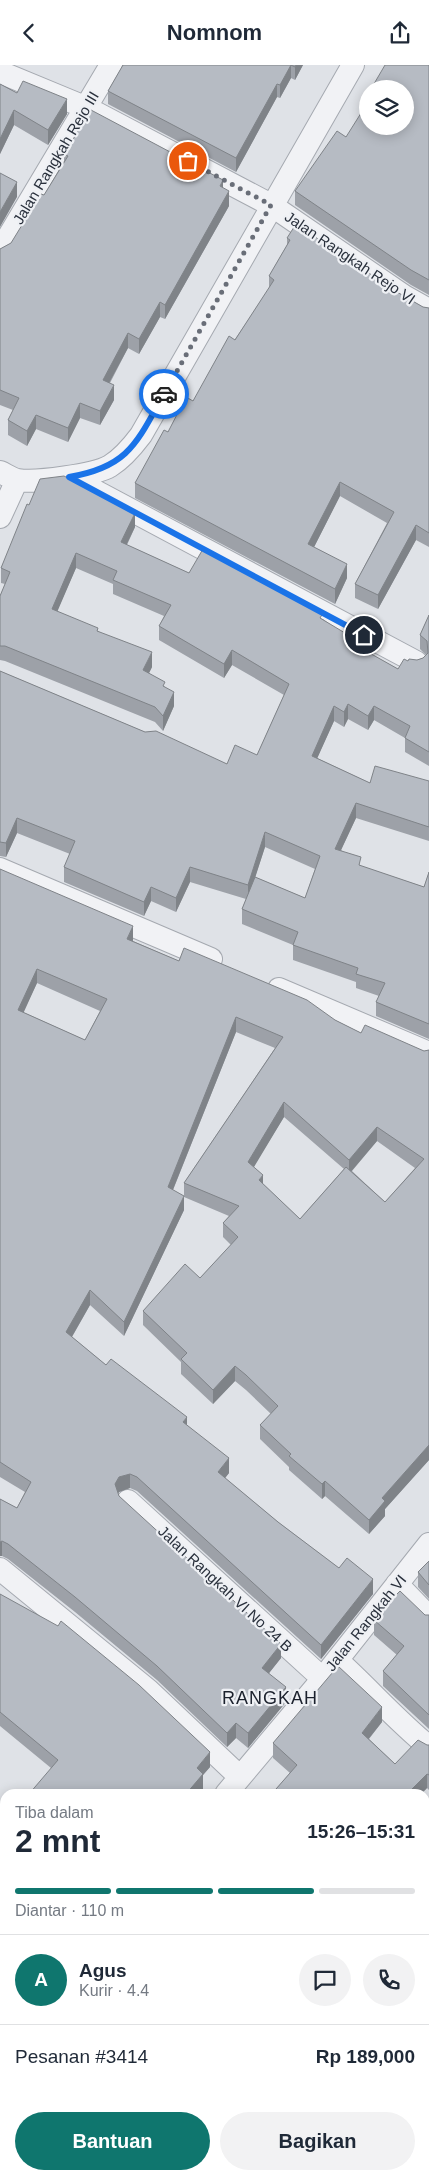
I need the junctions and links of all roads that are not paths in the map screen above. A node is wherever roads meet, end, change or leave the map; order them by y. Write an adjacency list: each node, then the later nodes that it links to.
1 (111, 65): 4 (street, Jalan Rangkah Rejo III)
2 (352, 65): 5 (street)
3 (0, 72): 4 (street, Jalan Rangkah Rejo VI)
4 (87, 108): 5 (street, Jalan Rangkah Rejo VI); 6 (street, Jalan Rangkah Rejo III)
5 (271, 205): 7 (street, Jalan Rangkah Rejo VI); 9 (street)
6 (0, 251)
7 (429, 310)
8 (9, 476): 9 (street); 10 (street)
9 (69, 477): 11 (street)
10 (0, 517)
11 (416, 663)
12 (0, 869): 13 (street)
13 (228, 967)
14 (256, 979): 15 (street)
15 (429, 1053)
16 (128, 1501): 22 (street, Jalan Rangkah VI No 24 B)
17 (429, 1543): 19 (street, Jalan Rangkah VI)
18 (0, 1569): 24 (street)
19 (397, 1584): 20 (street); 21 (street, Jalan Rangkah VI)
20 (429, 1617)
21 (337, 1660): 22 (street, Jalan Rangkah VI); 23 (street)
22 (322, 1678): 24 (street, Jalan Rangkah VI)
23 (429, 1747)
24 (233, 1785)

